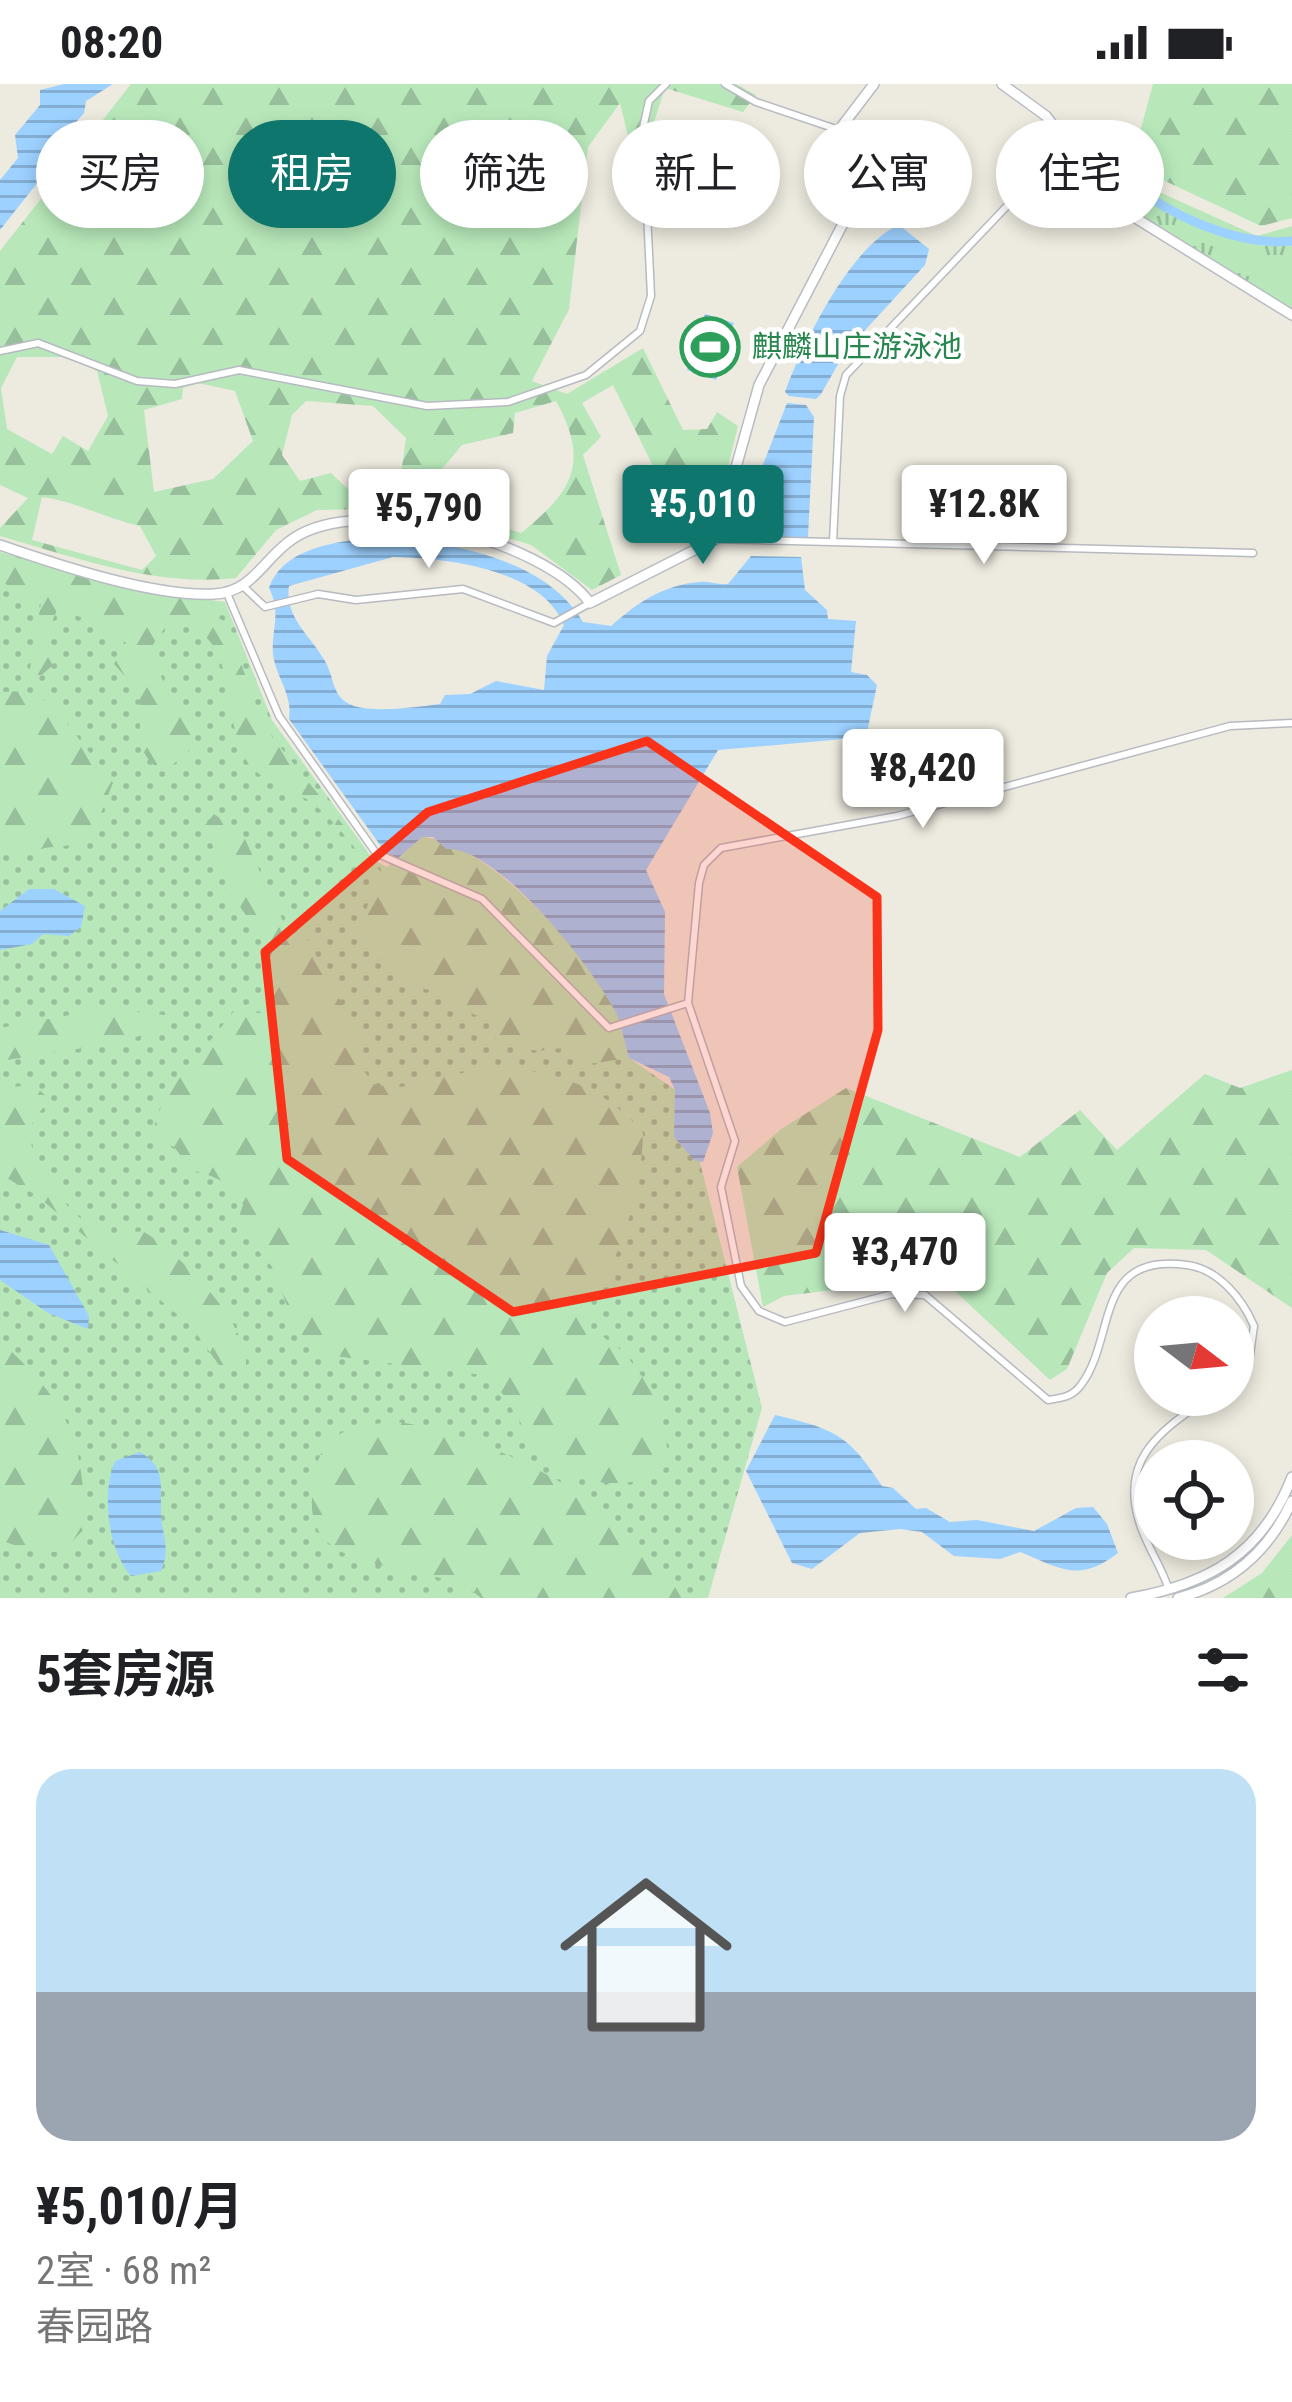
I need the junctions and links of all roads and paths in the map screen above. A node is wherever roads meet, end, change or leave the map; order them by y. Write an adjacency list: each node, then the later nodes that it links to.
1 (665, 84): 12 (street)
2 (725, 84): 5 (street)
3 (874, 84): 6 (street)
4 (1002, 84): 7 (street)
5 (810, 120)
6 (847, 120)
7 (1049, 120)
8 (996, 217): 14 (street)
9 (840, 228): 13 (street)
10 (1143, 228): 11 (street)
11 (1292, 315)
12 (0, 351)
13 (716, 539): 14 (street); 19 (street)
14 (833, 542): 16 (street)
15 (0, 545): 18 (street)
16 (1253, 554)
17 (244, 587): 18 (street); 19 (street); 19 (street)
18 (226, 591): 21 (street)
19 (590, 604)
20 (1292, 723): 21 (street)
21 (688, 1003): 22 (street)
22 (1234, 1296)
23 (1181, 1416): 26 (street)
24 (1292, 1478): 26 (street)
25 (1292, 1501): 26 (street)
26 (1173, 1594): 27 (street)
27 (1131, 1598)

